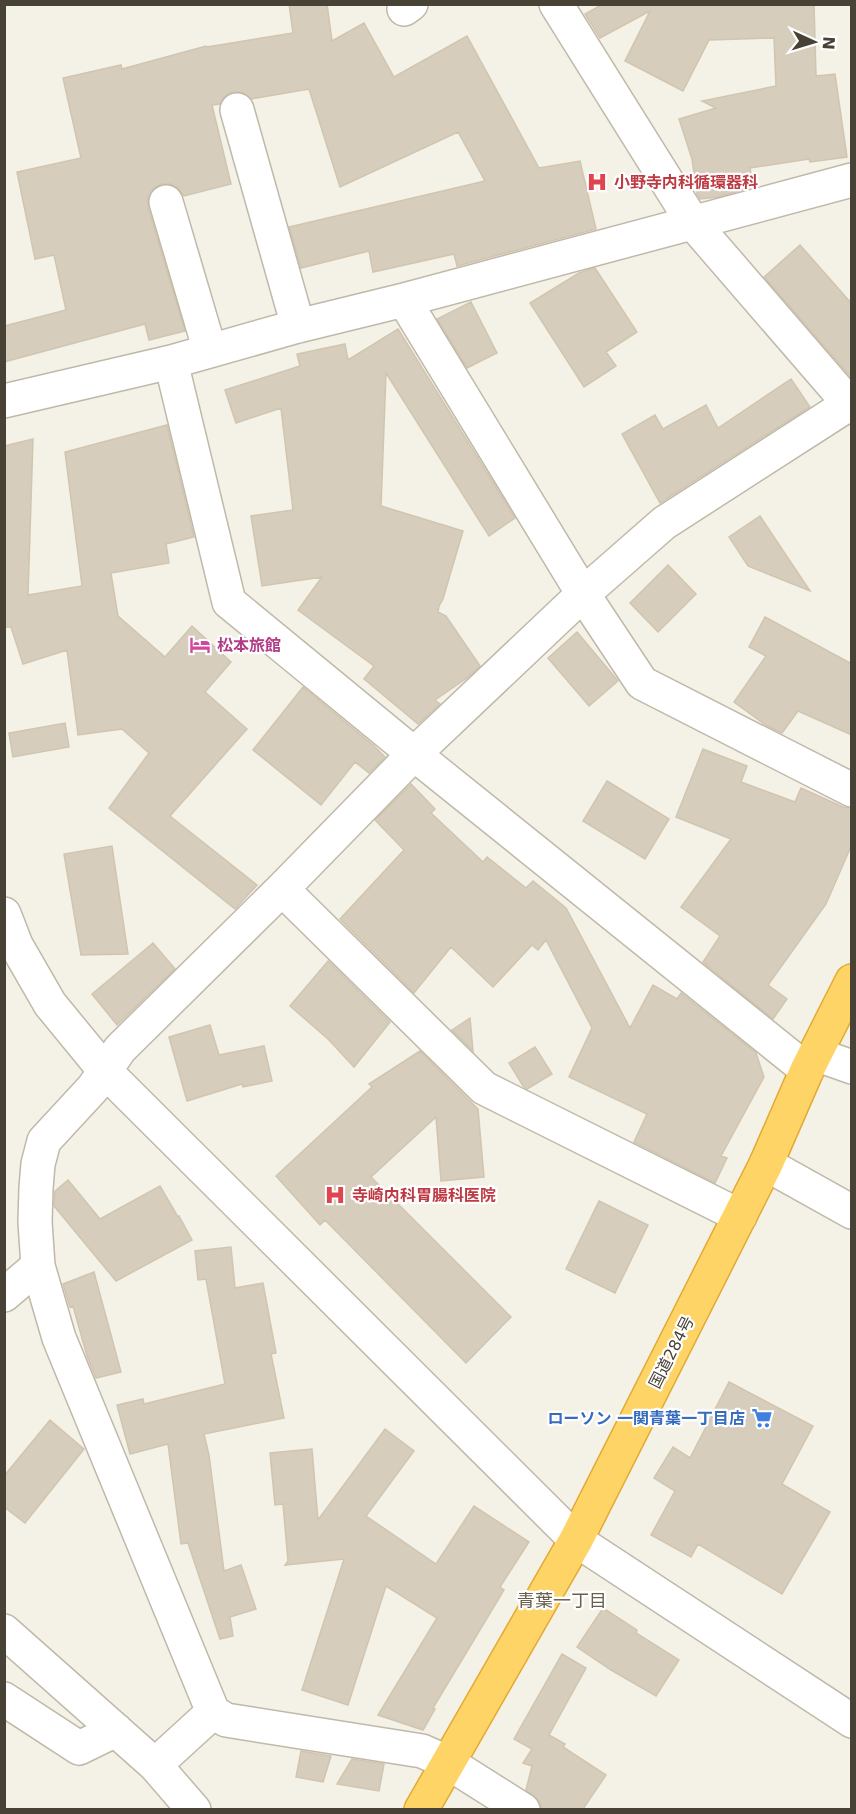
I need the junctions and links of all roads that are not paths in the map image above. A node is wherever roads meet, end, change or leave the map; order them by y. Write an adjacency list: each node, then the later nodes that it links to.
1 (556, 4): 5 (street)
2 (237, 110): 7 (street)
3 (852, 180): 5 (street)
4 (166, 202): 8 (street)
5 (693, 223): 6 (street); 11 (street)
6 (405, 300): 7 (street); 12 (street)
7 (298, 326): 8 (street)
8 (210, 351): 9 (street)
9 (171, 362): 10 (street); 13 (street)
10 (4, 401)
11 (850, 405): 12 (street)
12 (583, 594): 13 (street); 14 (street)
13 (414, 754): 15 (street); 18 (street)
14 (852, 790)
15 (282, 889): 20 (street); 23 (street)
16 (4, 914): 20 (street)
17 (852, 981): 18 (highway, 国道284号)
18 (811, 1062): 19 (street); 21 (highway, 国道284号)
19 (852, 1067)
20 (105, 1071): 24 (street); 26 (street)
21 (766, 1164): 22 (street); 23 (highway, 国道284号)
22 (852, 1212)
23 (740, 1216): 26 (highway, 国道284号)
24 (38, 1266): 25 (street); 29 (street)
25 (4, 1295)
26 (576, 1540): 30 (street); 32 (highway, 国道284号)
27 (4, 1631): 31 (street)
28 (4, 1699): 31 (street)
29 (213, 1712): 32 (street); 33 (street)
30 (852, 1721)
31 (116, 1730): 33 (street)
32 (447, 1762): 35 (highway, 国道284号); 36 (street)
33 (155, 1765): 34 (street)
34 (194, 1809)
35 (421, 1809)
36 (523, 1809)

